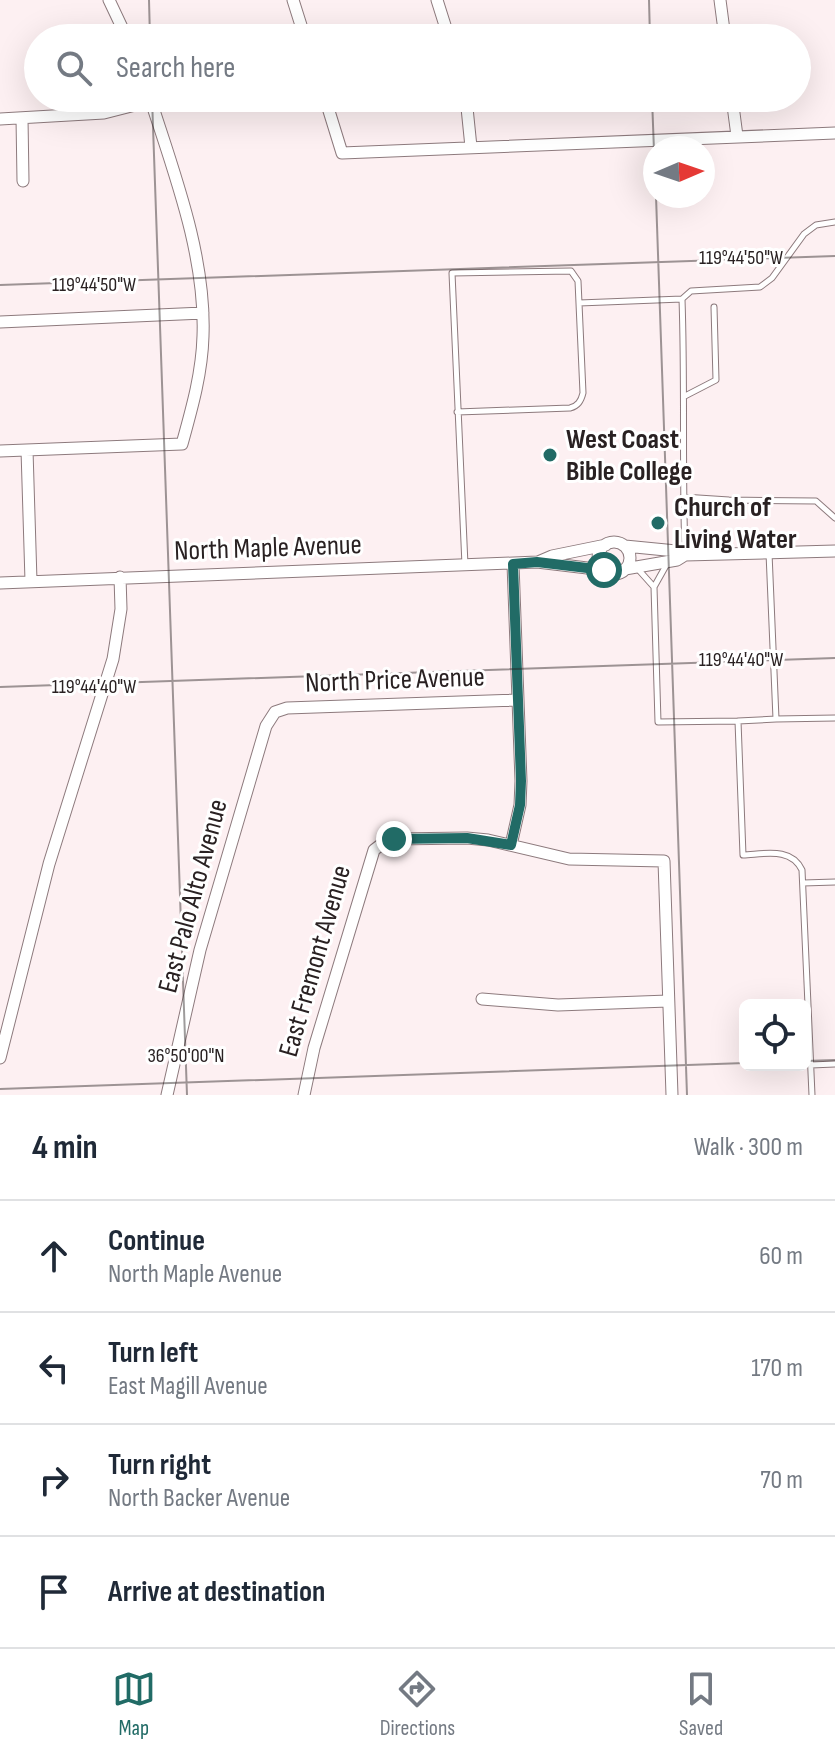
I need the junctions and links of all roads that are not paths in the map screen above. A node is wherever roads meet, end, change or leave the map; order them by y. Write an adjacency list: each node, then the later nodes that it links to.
1 (109, 0): 5 (street)
2 (293, 0): 6 (street)
3 (437, 0): 7 (street)
4 (720, 0): 8 (street)
5 (120, 24)
6 (301, 24)
7 (445, 24)
8 (723, 24)
9 (107, 112): 14 (street)
10 (154, 112): 24 (street)
11 (329, 112): 18 (street)
12 (467, 112): 18 (street)
13 (734, 112): 17 (street)
14 (22, 118): 15 (street); 19 (street)
15 (0, 119)
16 (835, 133): 17 (street)
17 (737, 136): 18 (street)
18 (471, 147)
19 (23, 181)
20 (835, 222): 21 (lane)
21 (682, 299): 22 (lane); 26 (lane)
22 (579, 303): 27 (lane); 27 (lane)
23 (714, 307): 26 (lane)
24 (203, 313): 25 (street); 28 (street)
25 (0, 322)
26 (685, 396): 30 (lane)
27 (457, 412): 40 (lane)
28 (27, 450): 29 (street); 44 (street)
29 (0, 451)
30 (683, 497): 31 (lane); 36 (lane)
31 (835, 518)
32 (606, 545): 33 (street, North Maple Avenue); 38 (street, North Maple Avenue); 42 (street)
33 (625, 546): 36 (street, North Maple Avenue); 41 (street)
34 (835, 551): 35 (street, North Maple Avenue)
35 (769, 552): 36 (street, North Maple Avenue); 50 (lane)
36 (685, 555): 37 (street, North Maple Avenue)
37 (668, 561): 41 (street, North Maple Avenue); 46 (lane)
38 (537, 562): 39 (street, North Maple Avenue); 42 (street, North Maple Avenue)
39 (513, 564): 40 (street, North Maple Avenue); 47 (street)
40 (466, 566): 43 (street, North Maple Avenue)
41 (631, 568): 42 (street, North Maple Avenue); 46 (lane)
42 (604, 570)
43 (120, 577): 44 (street, North Maple Avenue); 58 (street)
44 (31, 581): 45 (street, North Maple Avenue)
45 (0, 583)
46 (654, 587): 51 (lane)
47 (517, 700): 48 (street, North Price Avenue); 52 (street)
48 (275, 712): 61 (street, East Palo Alto Avenue)
49 (835, 718): 50 (lane)
50 (776, 719): 51 (lane)
51 (738, 721): 54 (lane)
52 (511, 845): 57 (street); 62 (street, East Fremont Avenue)
53 (835, 882): 54 (lane)
54 (803, 883): 56 (lane)
55 (482, 999): 57 (street)
56 (808, 999)
57 (668, 1001): 63 (street)
58 (0, 1058)
59 (835, 1064): 60 (lane)
60 (811, 1065): 64 (lane)
61 (167, 1095)
62 (304, 1095)
63 (672, 1095)
64 (812, 1095)

